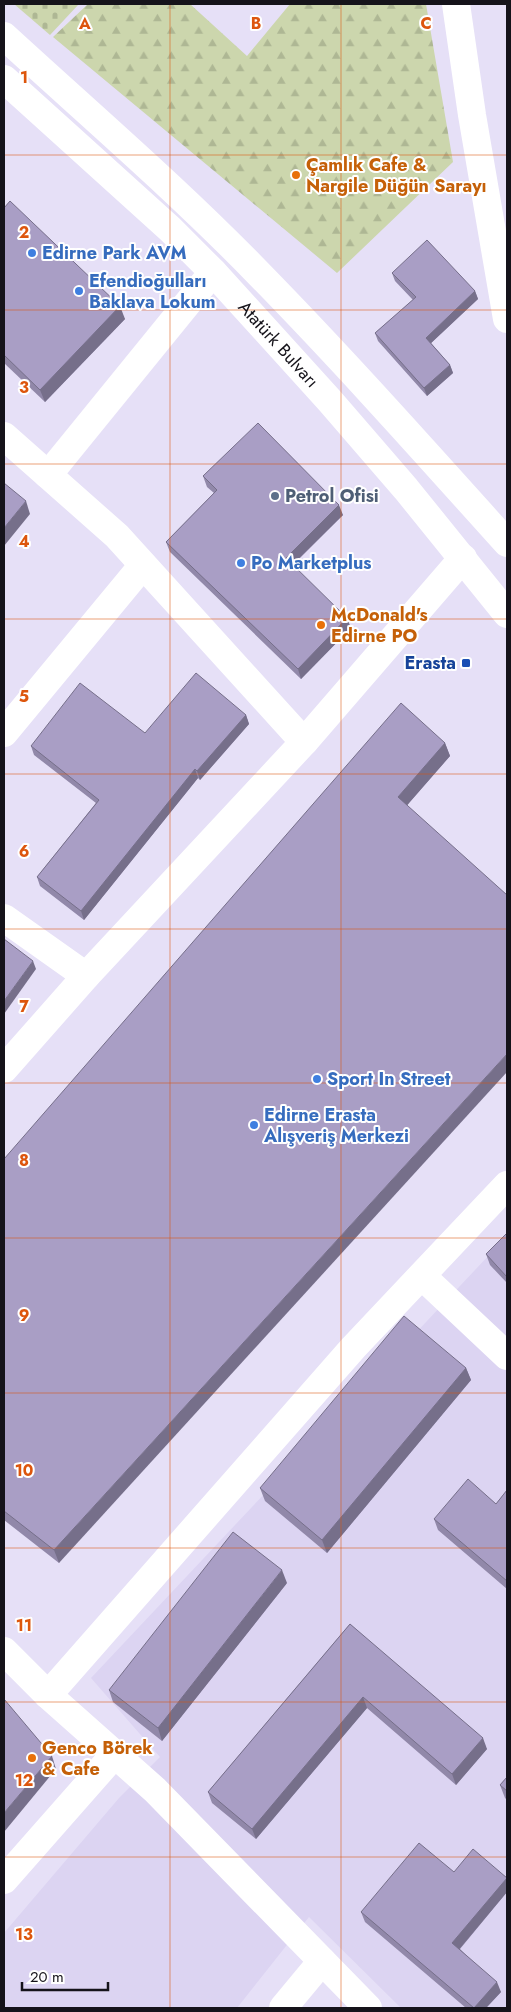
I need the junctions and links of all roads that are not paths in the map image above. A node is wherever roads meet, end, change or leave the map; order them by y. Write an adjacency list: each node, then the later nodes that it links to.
1 (456, 4): 5 (street)
2 (4, 36): 8 (street, Atatürk Bulvarı)
3 (4, 79): 4 (street, Atatürk Bulvarı)
4 (213, 272): 7 (street); 9 (street, Atatürk Bulvarı)
5 (507, 319)
6 (4, 436): 7 (street)
7 (48, 474): 10 (street)
8 (507, 544)
9 (463, 558): 11 (street, Atatürk Bulvarı); 13 (street)
10 (143, 565): 12 (street); 13 (street)
11 (507, 614)
12 (4, 733)
13 (304, 742): 15 (street)
14 (4, 918): 15 (street)
15 (86, 976): 16 (street)
16 (4, 1069)
17 (507, 1185): 18 (street)
18 (422, 1276): 19 (street); 21 (street)
19 (507, 1356)
20 (4, 1651): 21 (street)
21 (48, 1695): 22 (street)
22 (114, 1755): 23 (street); 24 (street)
23 (4, 1880)
24 (322, 1961): 25 (street); 26 (street)
25 (283, 2008)
26 (368, 2008)

